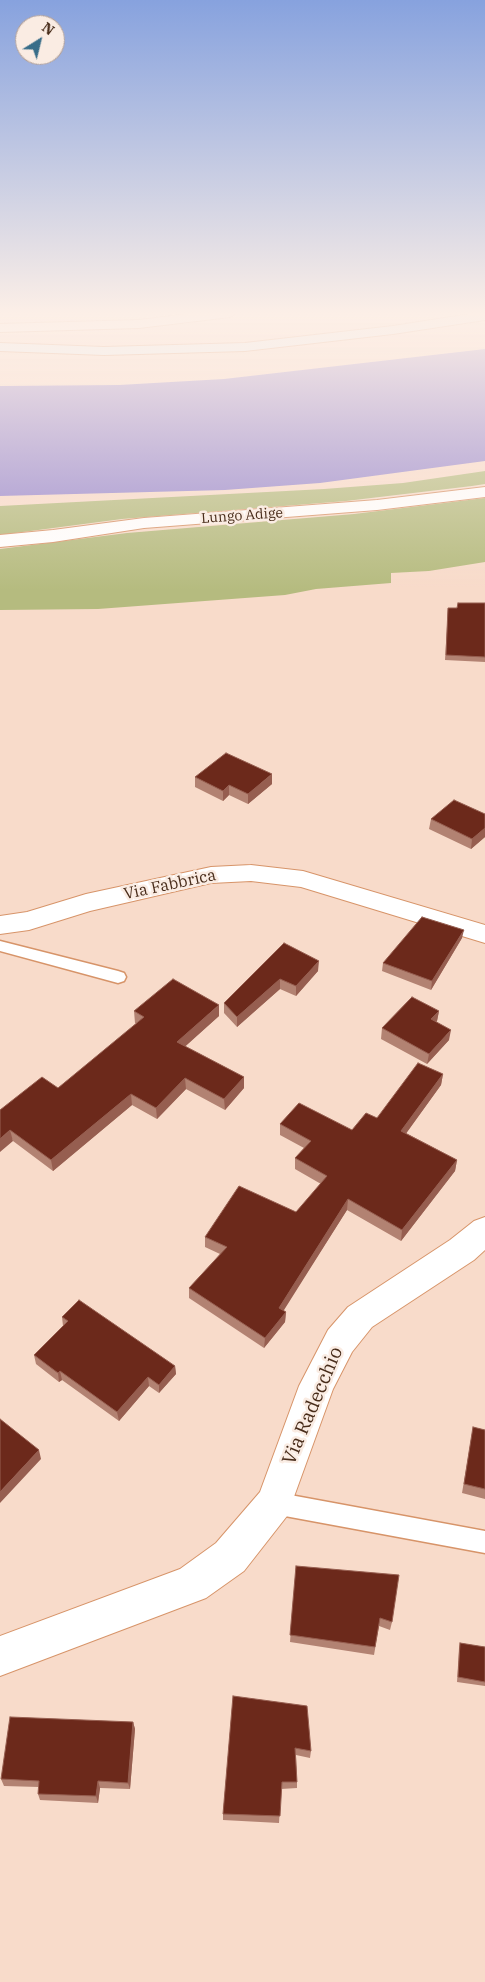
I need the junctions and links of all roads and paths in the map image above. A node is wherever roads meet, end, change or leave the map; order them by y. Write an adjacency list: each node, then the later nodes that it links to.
1 (485, 492): 2 (street, Lungo Adige)
2 (0, 541)
3 (0, 925): 4 (street, Via Fabbrica)
4 (485, 934)
5 (0, 946): 6 (lane)
6 (118, 977)
7 (485, 1230): 8 (street, Via Radecchio)
8 (274, 1503): 9 (lane); 10 (street, Via Radecchio)
9 (485, 1542)
10 (0, 1656)

